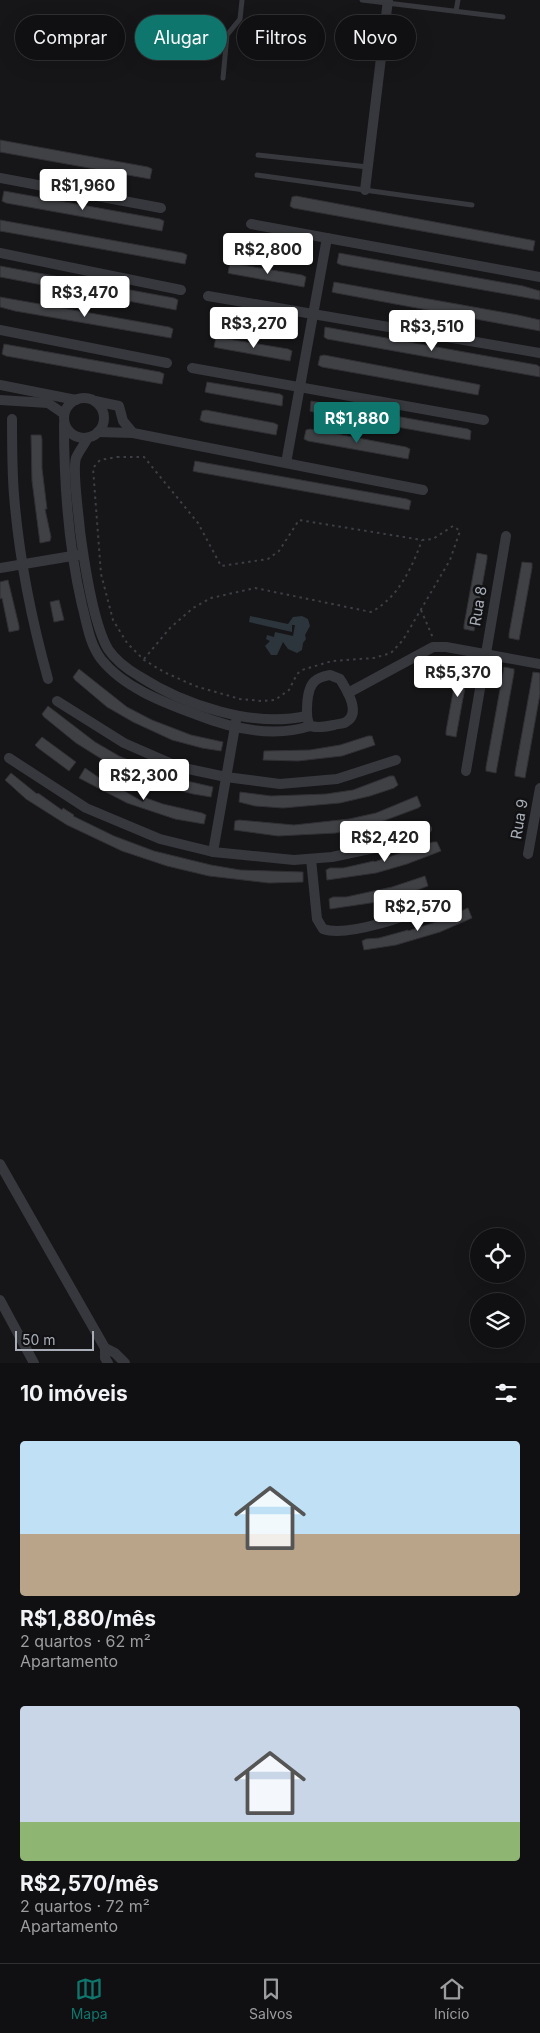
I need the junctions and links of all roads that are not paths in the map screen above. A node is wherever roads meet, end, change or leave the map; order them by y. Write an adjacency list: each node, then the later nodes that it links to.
1 (242, 0): 7 (lane)
2 (362, 0): 4 (lane)
3 (458, 0): 5 (lane)
4 (388, 2): 5 (lane); 9 (street)
5 (456, 11): 6 (lane)
6 (504, 17)
7 (222, 78)
8 (258, 155): 9 (lane)
9 (368, 167): 12 (street)
10 (257, 175): 12 (lane)
11 (0, 178): 14 (street)
12 (365, 190): 13 (lane)
13 (472, 205)
14 (161, 208)
15 (251, 224): 16 (street)
16 (327, 238): 18 (street); 21 (street)
17 (0, 253): 19 (street)
18 (540, 277)
19 (181, 290)
20 (208, 296): 21 (street)
21 (314, 313): 23 (street); 27 (street)
22 (0, 330): 24 (street)
23 (540, 353)
24 (167, 363)
25 (192, 368): 27 (street)
26 (0, 384): 29 (street)
27 (300, 386): 33 (street); 37 (street)
28 (0, 400): 32 (street)
29 (76, 400): 30 (street); 32 (street)
30 (95, 401): 34 (street); 35 (street)
31 (12, 419): 42 (street)
32 (64, 419): 36 (street); 41 (street)
33 (484, 420)
34 (98, 432): 35 (street); 36 (street)
35 (133, 433): 37 (street)
36 (87, 438): 40 (street)
37 (286, 463): 38 (street)
38 (423, 490)
39 (506, 536): 44 (street, Rua 8)
40 (84, 554): 41 (street); 49 (street)
41 (72, 556): 42 (street); 51 (street)
42 (22, 564): 43 (street); 46 (street)
43 (0, 568)
44 (485, 654): 45 (street); 47 (street); 54 (street, Rua 8)
45 (540, 664)
46 (48, 679)
47 (348, 693): 50 (street); 50 (street)
48 (57, 701): 55 (street)
49 (238, 715): 50 (street); 51 (street)
50 (308, 721): 51 (street)
51 (235, 727): 55 (street)
52 (9, 758): 58 (street)
53 (396, 760): 55 (street)
54 (466, 771)
55 (226, 777): 58 (street)
56 (540, 788): 59 (street, Rua 9)
57 (426, 829): 60 (street)
58 (213, 852): 60 (street)
59 (528, 854)
60 (311, 859): 61 (street)
61 (456, 897)
62 (0, 1164): 64 (street)
63 (0, 1300): 65 (street)
64 (105, 1348): 66 (street); 67 (street)
65 (34, 1363)
66 (108, 1363)
67 (124, 1363)

